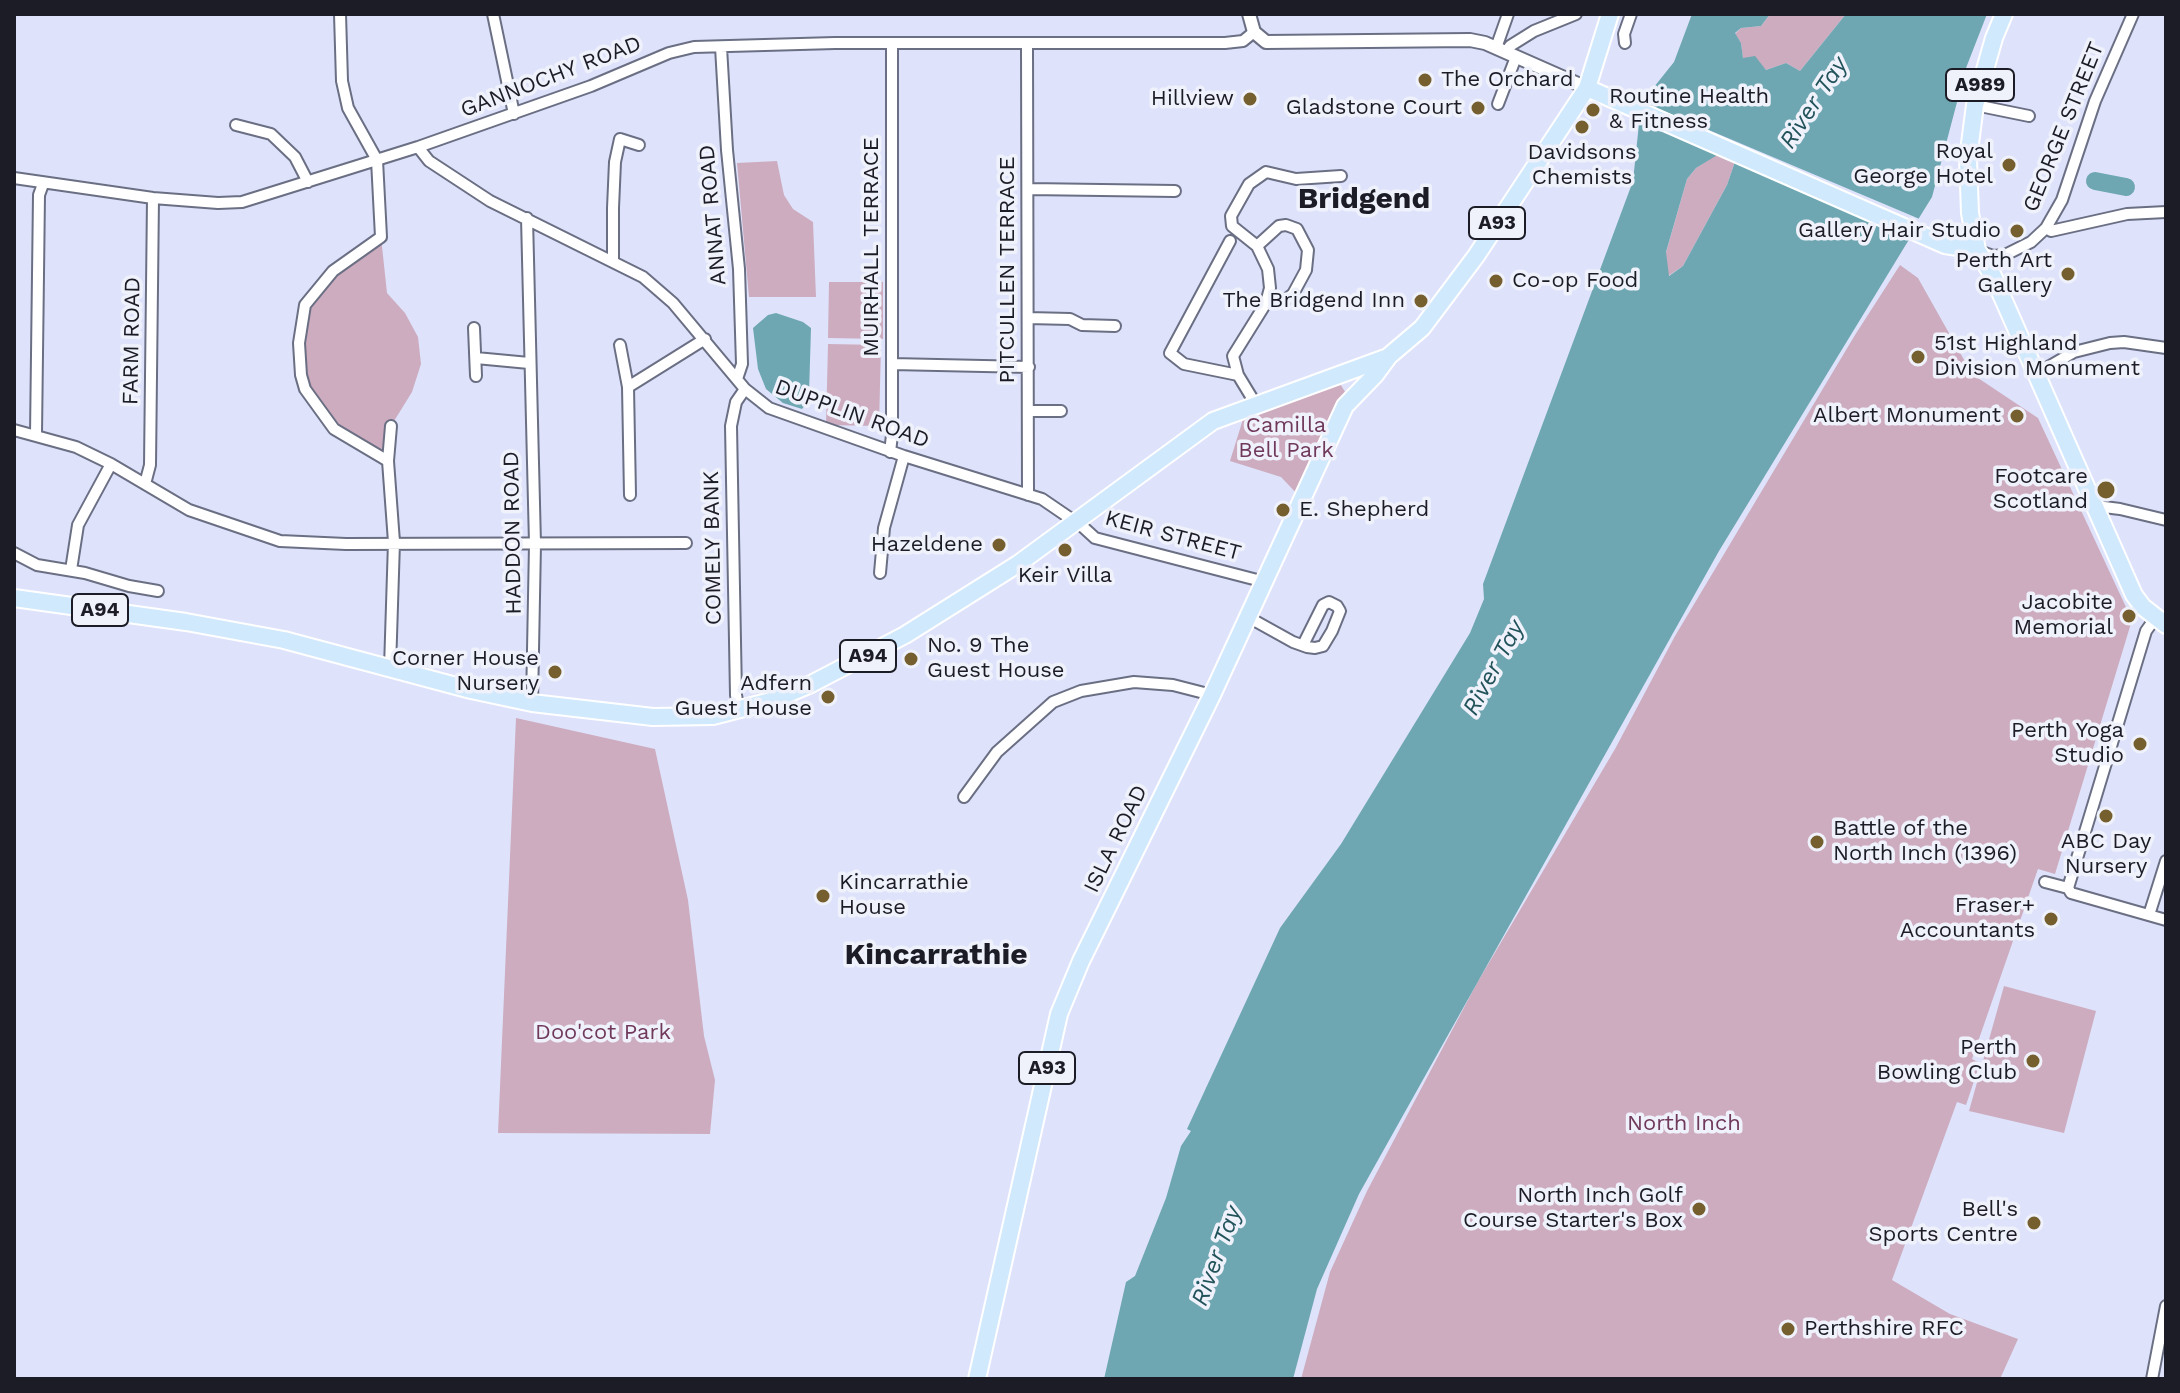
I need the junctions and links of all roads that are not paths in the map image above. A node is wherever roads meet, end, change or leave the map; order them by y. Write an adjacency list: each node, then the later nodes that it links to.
1 (340, 14): 24 (street)
2 (493, 14): 19 (street)
3 (1249, 14): 10 (street)
4 (1508, 14): 15 (street)
5 (1576, 14): 15 (street)
6 (1610, 14): 16 (main road)
7 (1631, 14): 12 (street)
8 (2004, 14): 18 (main road, A989)
9 (2133, 14): 34 (street, GEORGE STREET)
10 (1254, 32): 13 (street, GANNOCHY ROAD); 15 (street)
11 (892, 43): 13 (street, GANNOCHY ROAD); 14 (street, GANNOCHY ROAD); 49 (street, MUIRHALL TERRACE)
12 (1625, 43)
13 (1027, 45): 29 (street, PITCULLEN TERRACE)
14 (721, 47): 19 (street, GANNOCHY ROAD); 54 (street, ANNAT ROAD)
15 (1506, 52): 16 (street); 17 (street)
16 (1587, 88): 37 (main road); 46 (main road, A93)
17 (1498, 104)
18 (1975, 105): 20 (street); 37 (main road, A989)
19 (514, 114): 23 (street, GANNOCHY ROAD)
20 (2029, 116)
21 (236, 125): 27 (street)
22 (639, 145): 38 (street)
23 (418, 147): 24 (street, GANNOCHY ROAD); 33 (street, DUPPLIN ROAD)
24 (377, 160): 27 (street, GANNOCHY ROAD); 65 (street)
25 (1341, 176): 36 (street)
26 (14, 178): 28 (street, GANNOCHY ROAD)
27 (308, 182): 31 (street, GANNOCHY ROAD)
28 (43, 184): 31 (street, GANNOCHY ROAD); 62 (street)
29 (1028, 189): 30 (street); 40 (street, PITCULLEN TERRACE)
30 (1175, 191)
31 (153, 198): 67 (street, FARM ROAD)
32 (2166, 212): 34 (street)
33 (527, 218): 38 (street, DUPPLIN ROAD); 48 (street, HADDON ROAD)
34 (2046, 228): 37 (street, GEORGE STREET)
35 (1230, 241): 52 (street)
36 (1257, 246): 39 (street); 39 (street)
37 (1977, 250): 51 (main road, A989)
38 (613, 260): 43 (street, DUPPLIN ROAD)
39 (1266, 303): 52 (street)
40 (1028, 318): 41 (street); 50 (street, PITCULLEN TERRACE)
41 (1115, 326)
42 (474, 328): 47 (street)
43 (705, 339): 54 (street, DUPPLIN ROAD); 55 (street)
44 (620, 345): 55 (street)
45 (2166, 348): 51 (street)
46 (1389, 356): 57 (main road, A94); 79 (main road, ISLA ROAD / A93)
47 (476, 358): 48 (street); 53 (street)
48 (529, 363): 75 (street, HADDON ROAD)
49 (892, 364): 50 (street); 63 (street, MUIRHALL TERRACE)
50 (1029, 367): 58 (street, PITCULLEN TERRACE)
51 (2036, 374): 70 (main road, A989)
52 (1238, 375): 57 (street)
53 (476, 376)
54 (737, 379): 56 (street, DUPPLIN ROAD)
55 (628, 387): 68 (street)
56 (745, 389): 63 (street, DUPPLIN ROAD); 88 (street, COMELY BANK)
57 (1255, 403): 72 (main road, A94)
58 (1029, 411): 59 (street); 69 (street, PITCULLEN TERRACE)
59 (1061, 411)
60 (391, 426): 65 (street)
61 (14, 430): 62 (street)
62 (36, 434): 66 (street)
63 (890, 452): 64 (street, DUPPLIN ROAD)
64 (904, 456): 69 (street, DUPPLIN ROAD); 78 (street)
65 (388, 461): 73 (street)
66 (111, 464): 67 (street); 77 (street)
67 (145, 484): 73 (street)
68 (630, 495)
69 (1028, 495): 72 (street, DUPPLIN ROAD)
70 (2095, 510): 71 (street); 83 (main road, A989)
71 (2166, 520)
72 (1075, 523): 79 (street, KEIR STREET); 88 (main road, A94)
73 (394, 542): 75 (street); 85 (street)
74 (686, 543): 75 (street)
75 (535, 544): 87 (street, HADDON ROAD)
76 (14, 553): 77 (street)
77 (71, 570): 80 (street)
78 (880, 573)
79 (1265, 582): 82 (main road, ISLA ROAD / A93)
80 (158, 591)
81 (14, 598): 85 (main road, A94)
82 (1248, 617): 84 (street); 86 (main road, ISLA ROAD / A93)
83 (2161, 621): 92 (street)
84 (1303, 645): 84 (street)
85 (390, 668): 87 (main road, A94)
86 (1212, 695): 89 (street); 96 (main road, ISLA ROAD / A93)
87 (532, 703): 88 (main road, A94)
88 (739, 711)
89 (964, 797)
90 (2166, 861): 93 (street)
91 (2045, 882): 92 (street)
92 (2069, 890): 93 (street)
93 (2149, 915): 94 (street)
94 (2166, 920)
95 (2166, 1306): 97 (street)
96 (977, 1379)
97 (2152, 1379)

